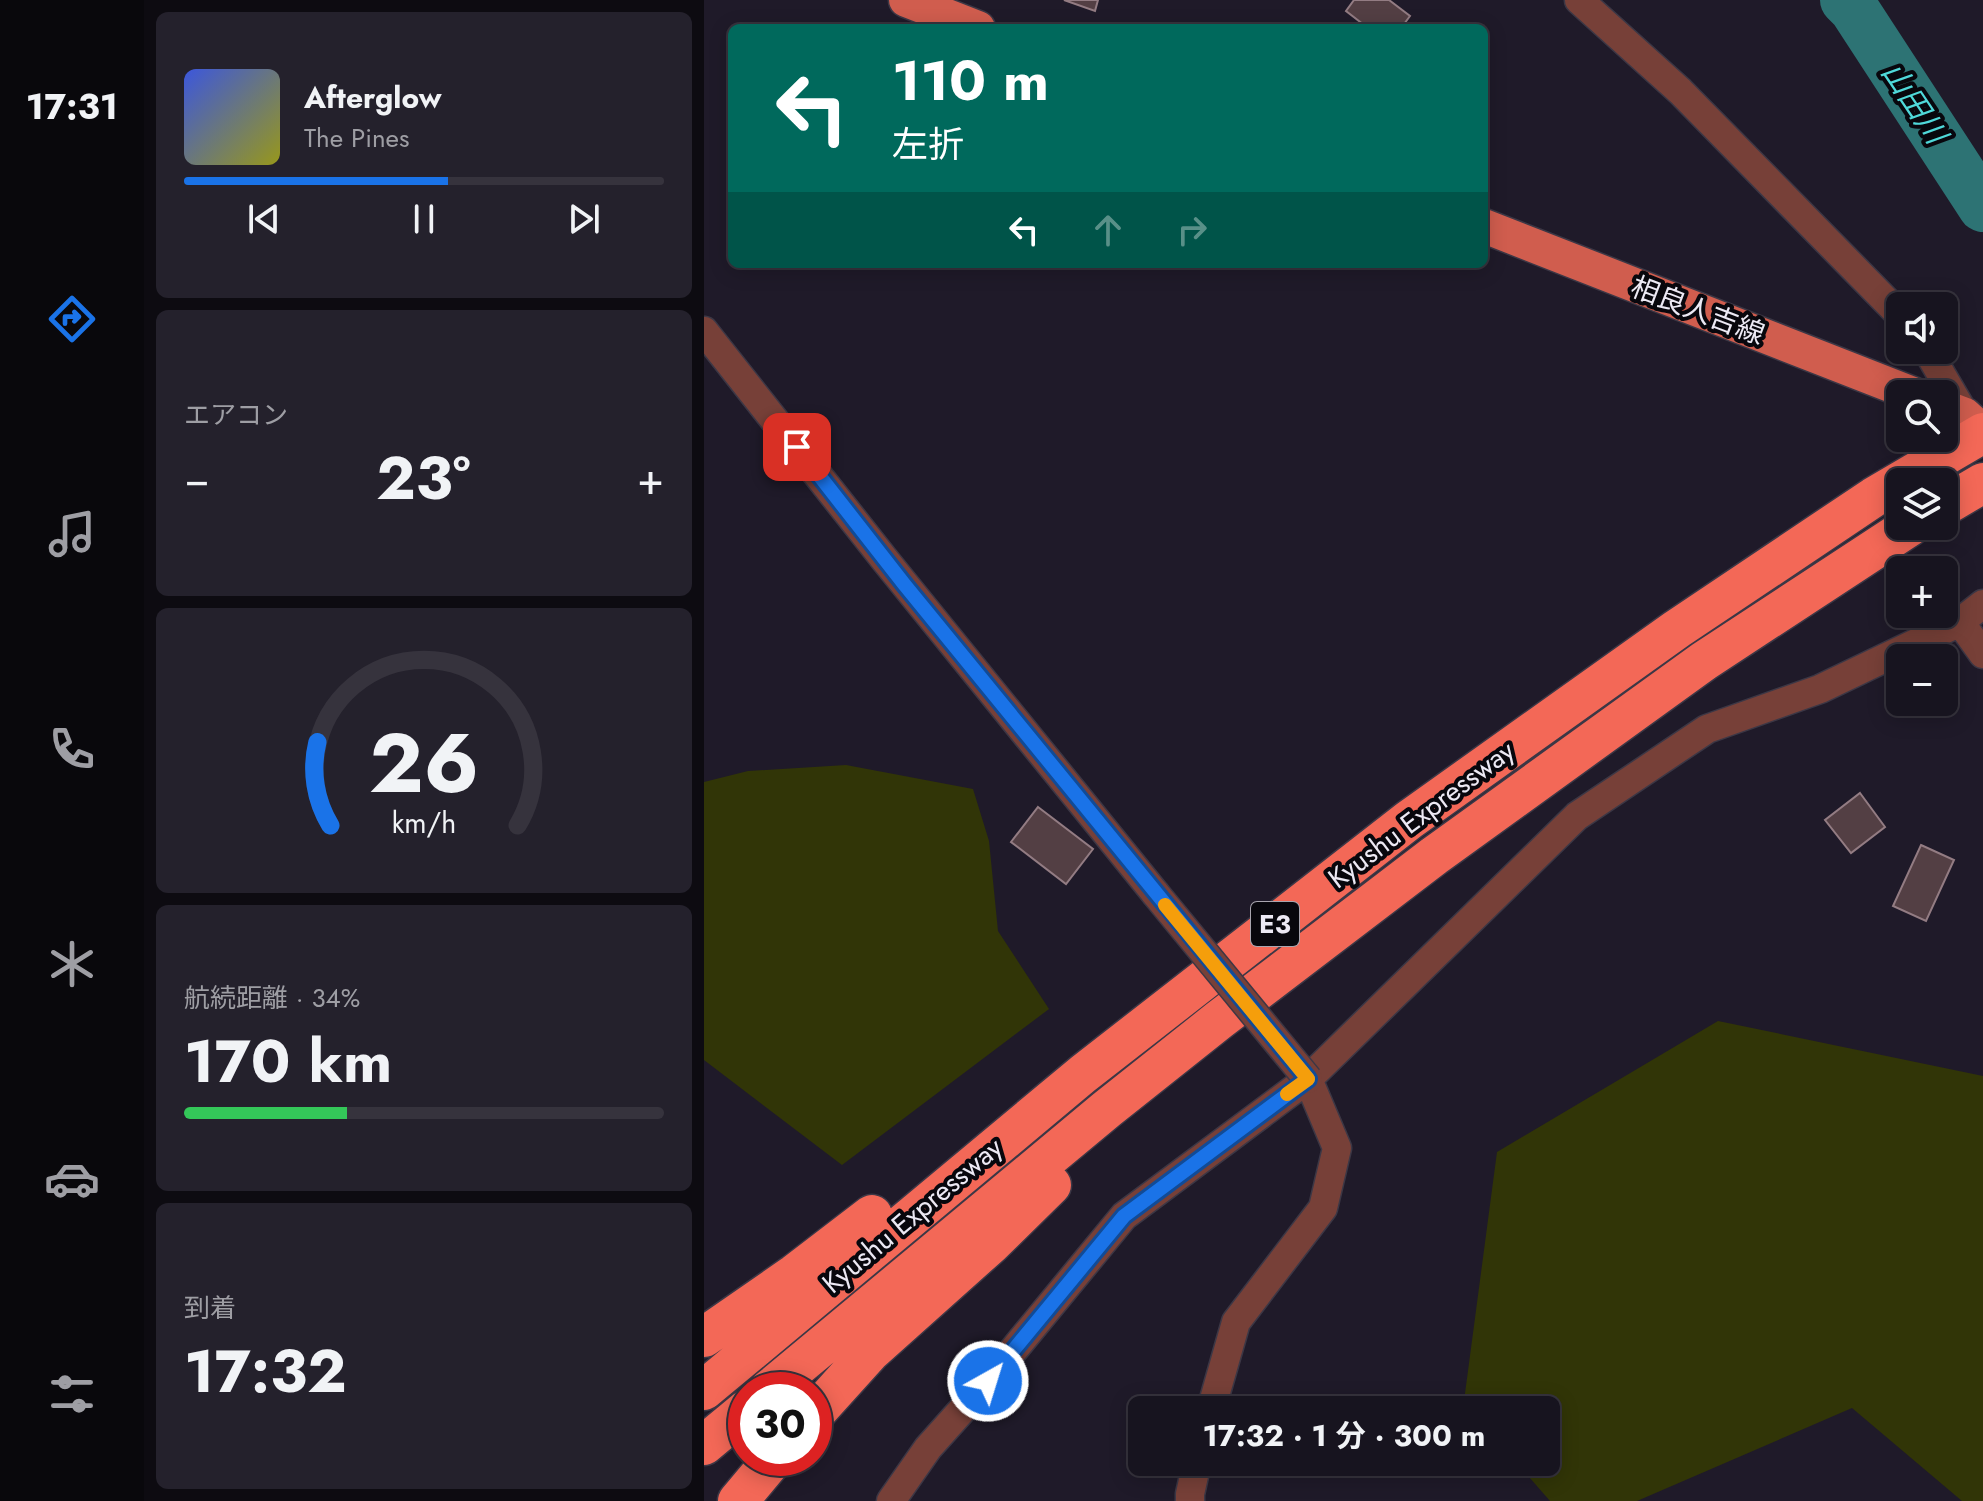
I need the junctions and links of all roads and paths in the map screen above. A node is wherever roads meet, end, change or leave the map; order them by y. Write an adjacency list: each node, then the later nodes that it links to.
1 (906, 0): 3 (main road)
2 (1579, 0): 5 (street)
3 (968, 24)
4 (1488, 228): 8 (main road, 相良人吉線)
5 (1886, 301)
6 (704, 331): 18 (street, bridge)
7 (1935, 364): 9 (street)
8 (1886, 383)
9 (1969, 422): 16 (highway, Kyushu Expressway / E3)
10 (1983, 483): 11 (highway)
11 (1958, 498)
12 (1888, 540): 17 (highway, Kyushu Expressway / E3)
13 (1983, 604): 14 (street)
14 (1960, 622): 15 (street); 18 (street)
15 (1983, 654)
16 (1283, 917): 19 (highway); 21 (highway, Kyushu Expressway / E3)
17 (1219, 1020): 20 (highway, Kyushu Expressway / E3); 22 (highway)
18 (1308, 1079): 23 (street); 29 (street)
19 (704, 1337)
20 (790, 1372)
21 (704, 1390)
22 (832, 1394)
23 (1215, 1396)
24 (728, 1425): 25 (highway)
25 (704, 1445)
26 (759, 1476): 28 (highway)
27 (1194, 1476): 30 (street)
28 (738, 1501)
29 (891, 1501)
30 (1190, 1501)

